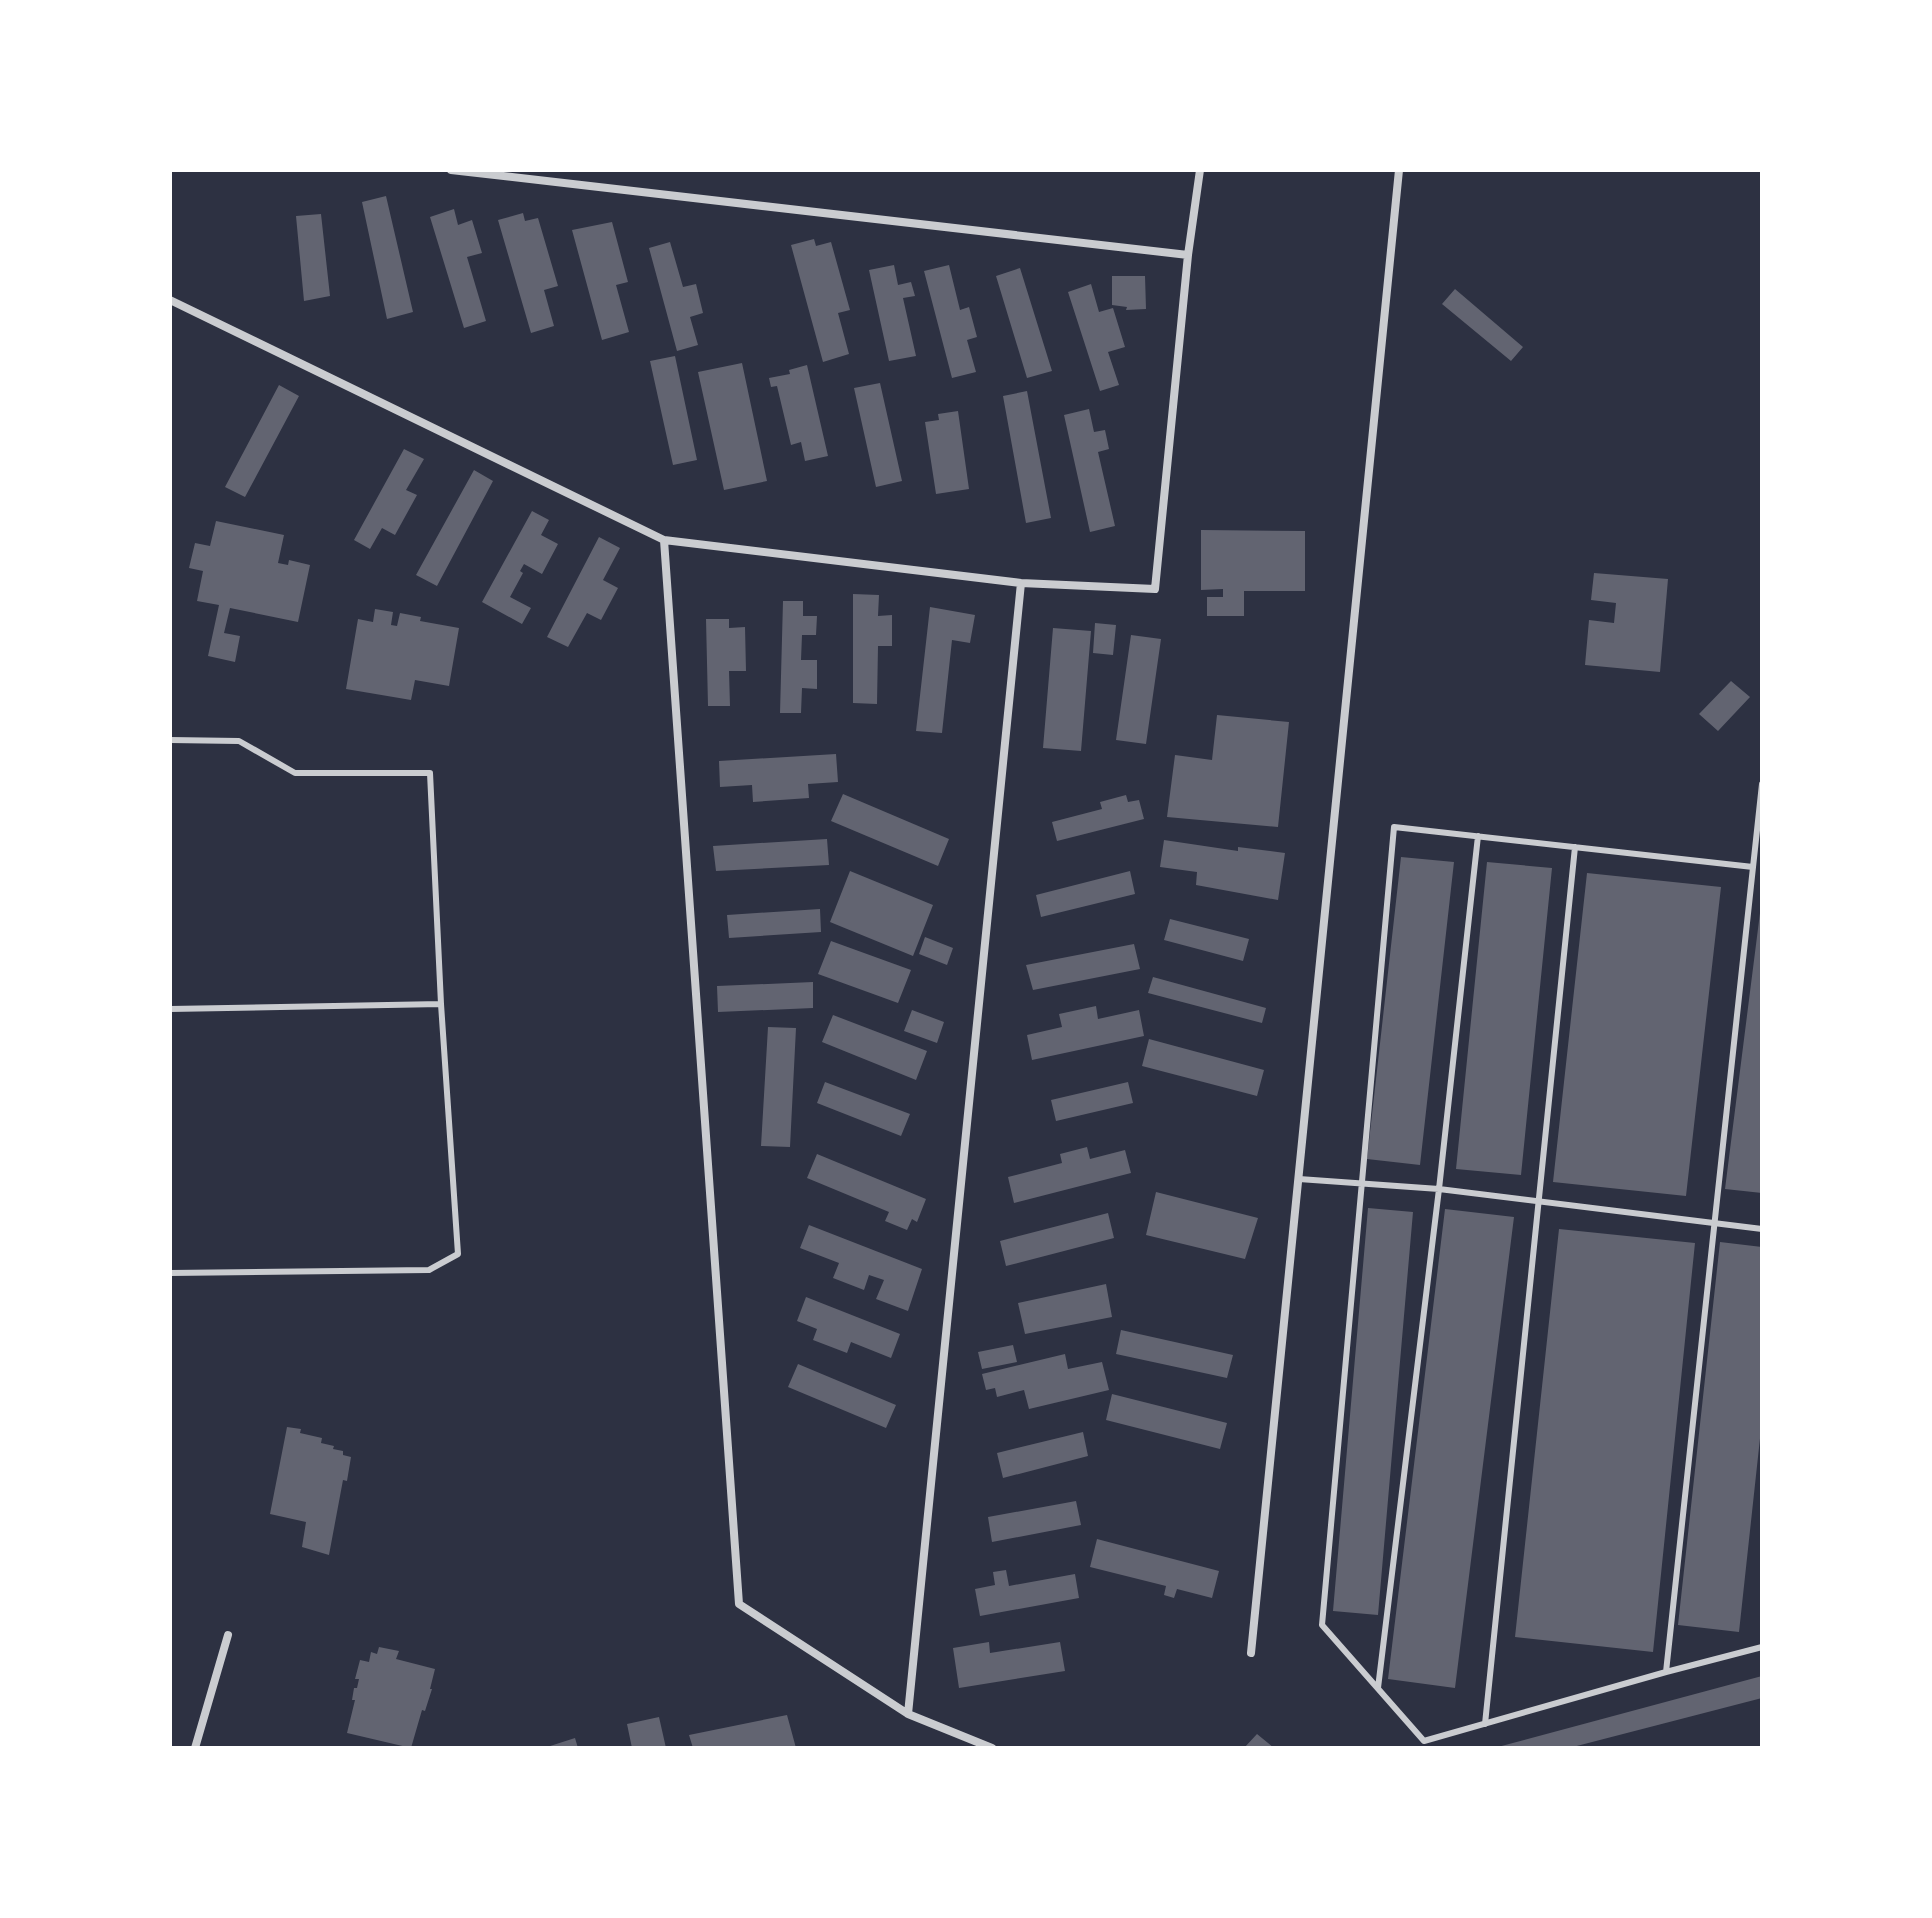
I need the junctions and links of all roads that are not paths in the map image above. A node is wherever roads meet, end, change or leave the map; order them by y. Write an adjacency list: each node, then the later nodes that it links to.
1 (451, 170): 4 (street)
2 (1200, 170): 4 (street)
3 (1399, 170): 15 (street)
4 (1188, 255): 7 (street)
5 (170, 300): 6 (street)
6 (664, 540): 7 (street); 27 (street)
7 (1021, 583): 27 (street)
8 (170, 740): 13 (lane)
9 (1762, 784): 12 (lane)
10 (1478, 836): 11 (lane); 16 (lane); 17 (lane)
11 (1575, 847): 12 (lane); 18 (lane)
12 (1753, 867): 19 (lane)
13 (441, 1004): 14 (lane); 21 (lane)
14 (170, 1009)
15 (1299, 1179): 16 (lane); 24 (street)
16 (1362, 1183): 17 (lane); 26 (lane)
17 (1439, 1189): 18 (lane); 26 (lane)
18 (1538, 1202): 19 (lane); 28 (lane)
19 (1715, 1226): 20 (lane); 25 (lane)
20 (1762, 1229)
21 (170, 1273)
22 (228, 1635): 30 (street)
23 (1762, 1647): 25 (lane)
24 (1251, 1653)
25 (1666, 1672): 28 (lane)
26 (1378, 1688): 29 (lane)
27 (908, 1714): 31 (street)
28 (1485, 1724): 29 (lane)
29 (1425, 1744)
30 (195, 1748)
31 (992, 1748)

